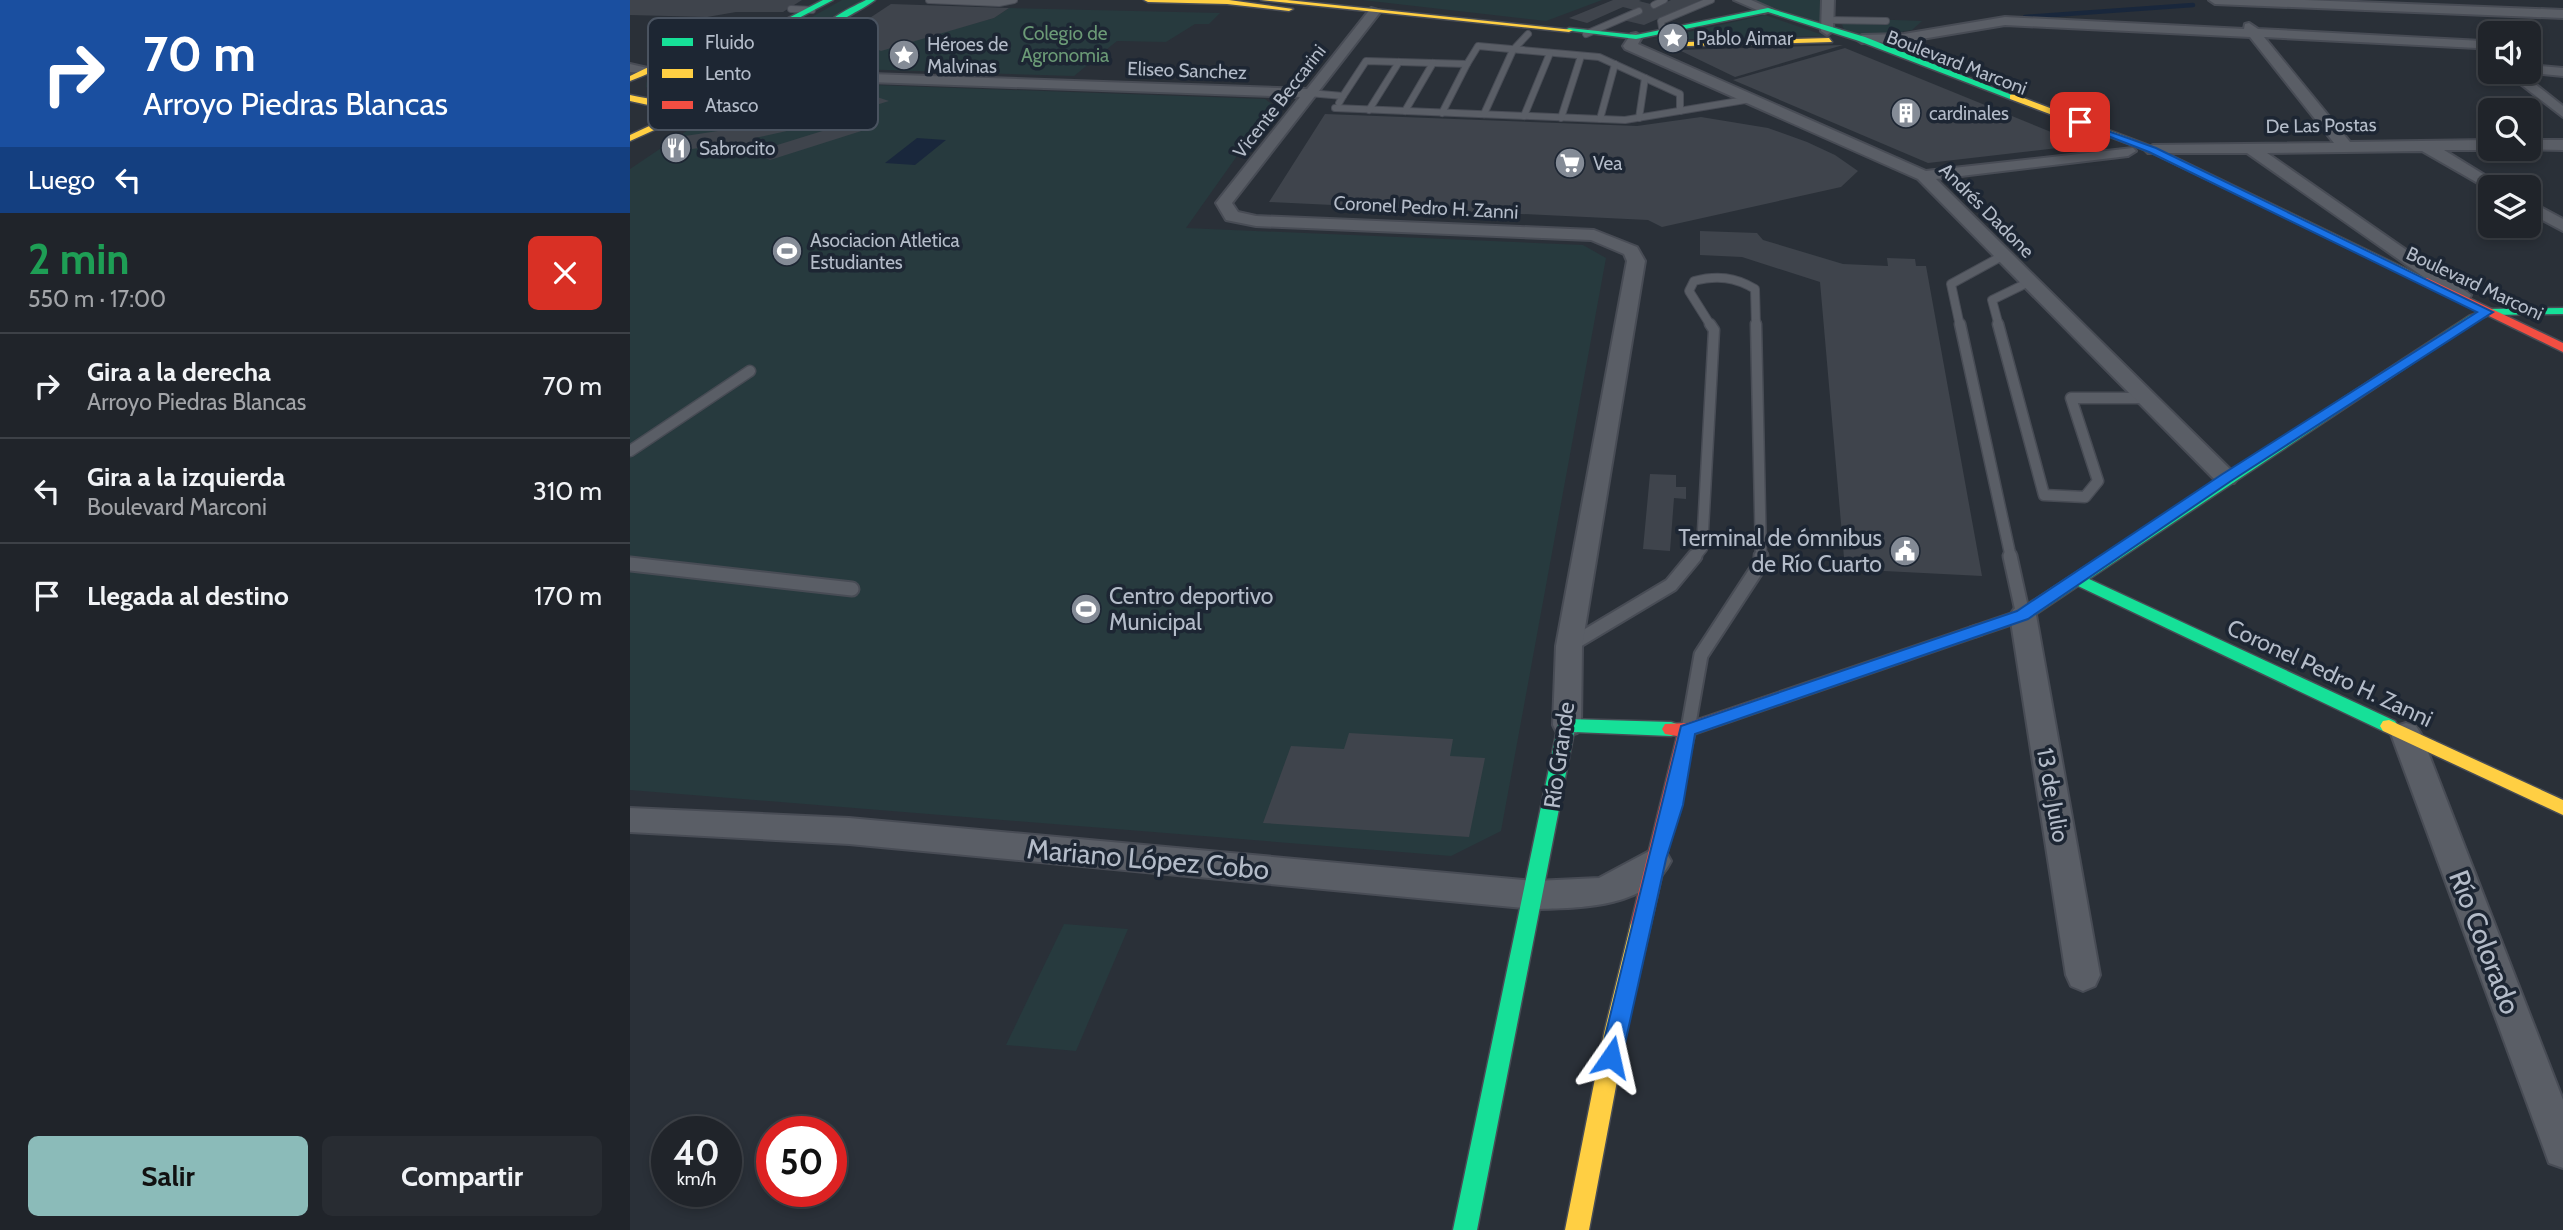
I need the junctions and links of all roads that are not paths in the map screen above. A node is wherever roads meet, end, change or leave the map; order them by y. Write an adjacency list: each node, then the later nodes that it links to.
1 (829, 0): 17 (main road)
2 (872, 0): 24 (main road)
3 (929, 0): 4 (lane)
4 (1014, 0)
5 (1148, 0): 13 (main road)
6 (1265, 0): 21 (main road)
7 (1664, 0): 15 (lane)
8 (1711, 0): 27 (lane)
9 (1740, 0): 19 (street, Boulevard Marconi)
10 (1828, 0): 26 (street)
11 (2215, 0): 14 (street)
12 (2424, 0): 18 (street)
13 (1228, 1): 21 (main road)
14 (2228, 1): 18 (street); 30 (street)
15 (1654, 5)
16 (791, 9): 17 (lane)
17 (812, 9): 23 (main road)
18 (2435, 9): 22 (street); 33 (street)
19 (1768, 10): 26 (main road, Boulevard Marconi); 27 (main road)
20 (1639, 11): 29 (lane)
21 (1372, 14): 28 (main road); 29 (main road); 48 (street, Vicente Beccarini)
22 (2563, 14)
23 (796, 18)
24 (840, 18)
25 (1886, 21): 26 (lane)
26 (1832, 30): 31 (main road, Boulevard Marconi); 32 (main road); 70 (main road, Boulevard Marconi)
27 (1663, 33): 32 (main road)
28 (1528, 34): 32 (main road); 34 (lane)
29 (1586, 34): 32 (main road)
30 (2254, 34): 31 (street); 33 (street); 67 (street)
31 (1861, 39): 69 (main road, Boulevard Marconi)
32 (1633, 41): 50 (street, Andrés Dadone)
33 (2477, 44)
34 (1513, 50): 35 (lane); 39 (lane); 56 (lane)
35 (1550, 53): 36 (lane); 57 (lane)
36 (1581, 56): 40 (lane); 58 (lane)
37 (1399, 62): 38 (lane); 49 (lane); 51 (lane)
38 (1433, 63): 39 (lane); 52 (lane)
39 (1467, 64): 54 (lane)
40 (1615, 64): 45 (lane); 60 (lane)
41 (637, 69): 46 (main road)
42 (2541, 70): 43 (street)
43 (2563, 72)
44 (878, 78): 48 (street, Eliseo Sanchez)
45 (1644, 78): 53 (lane); 59 (lane)
46 (630, 79)
47 (2527, 84): 55 (street)
48 (1309, 93): 49 (lane); 74 (street, Vicente Beccarini)
49 (1343, 96): 51 (lane)
50 (1751, 99): 53 (lane); 71 (street, Andrés Dadone)
51 (1368, 110): 52 (lane)
52 (1405, 111): 54 (lane)
53 (1680, 111): 59 (lane)
54 (1442, 113): 56 (lane)
55 (2563, 113)
56 (1484, 114): 57 (lane)
57 (1524, 116): 58 (lane)
58 (1561, 118): 60 (lane)
59 (1639, 118): 60 (lane)
60 (1600, 119)
61 (648, 130): 62 (main road)
62 (630, 138)
63 (2423, 145): 64 (street, De Las Postas); 67 (street, De Las Postas); 72 (street)
64 (2478, 145)
65 (2541, 145): 66 (street)
66 (2563, 145)
67 (2345, 146): 68 (street, De Las Postas)
68 (2248, 147): 69 (street, De Las Postas); 80 (street)
69 (2153, 150): 80 (main road, Boulevard Marconi)
70 (2128, 151): 71 (street); 80 (main road, Boulevard Marconi)
71 (1924, 176): 77 (street, Andrés Dadone)
72 (2478, 177)
73 (2541, 213): 75 (street)
74 (1232, 216): 76 (street, Coronel Pedro H. Zanni)
75 (2563, 226)
76 (1619, 243): 90 (street, Río Grande)
77 (2004, 255): 78 (street, Andrés Dadone); 89 (lane)
78 (2029, 282): 83 (street, Andrés Dadone); 83 (lane)
79 (2563, 311): 80 (main road)
80 (2480, 315): 81 (main road, Boulevard Marconi); 85 (main road)
81 (2558, 354)
82 (750, 371): 84 (lane)
83 (2145, 398): 85 (street, Andrés Dadone)
84 (630, 451)
85 (2226, 478): 87 (main road)
86 (630, 564): 88 (lane)
87 (2078, 580): 89 (main road); 93 (main road, Coronel Pedro H. Zanni)
88 (852, 589)
89 (2023, 615): 92 (main road); 98 (street, 13 de Julio)
90 (1569, 646): 91 (street, Río Grande); 92 (lane)
91 (1567, 725): 92 (main road); 97 (main road, Río Grande)
92 (1687, 730): 96 (main road)
93 (2406, 734): 94 (main road, Coronel Pedro H. Zanni); 99 (street, Río Colorado)
94 (2563, 808)
95 (630, 820): 97 (street, Mariano López Cobo)
96 (1656, 859): 97 (street, Mariano López Cobo); 101 (main road)
97 (1535, 895): 100 (main road, Río Grande)
98 (2083, 975)
99 (2563, 1149)
100 (1465, 1230)
101 (1577, 1230)

